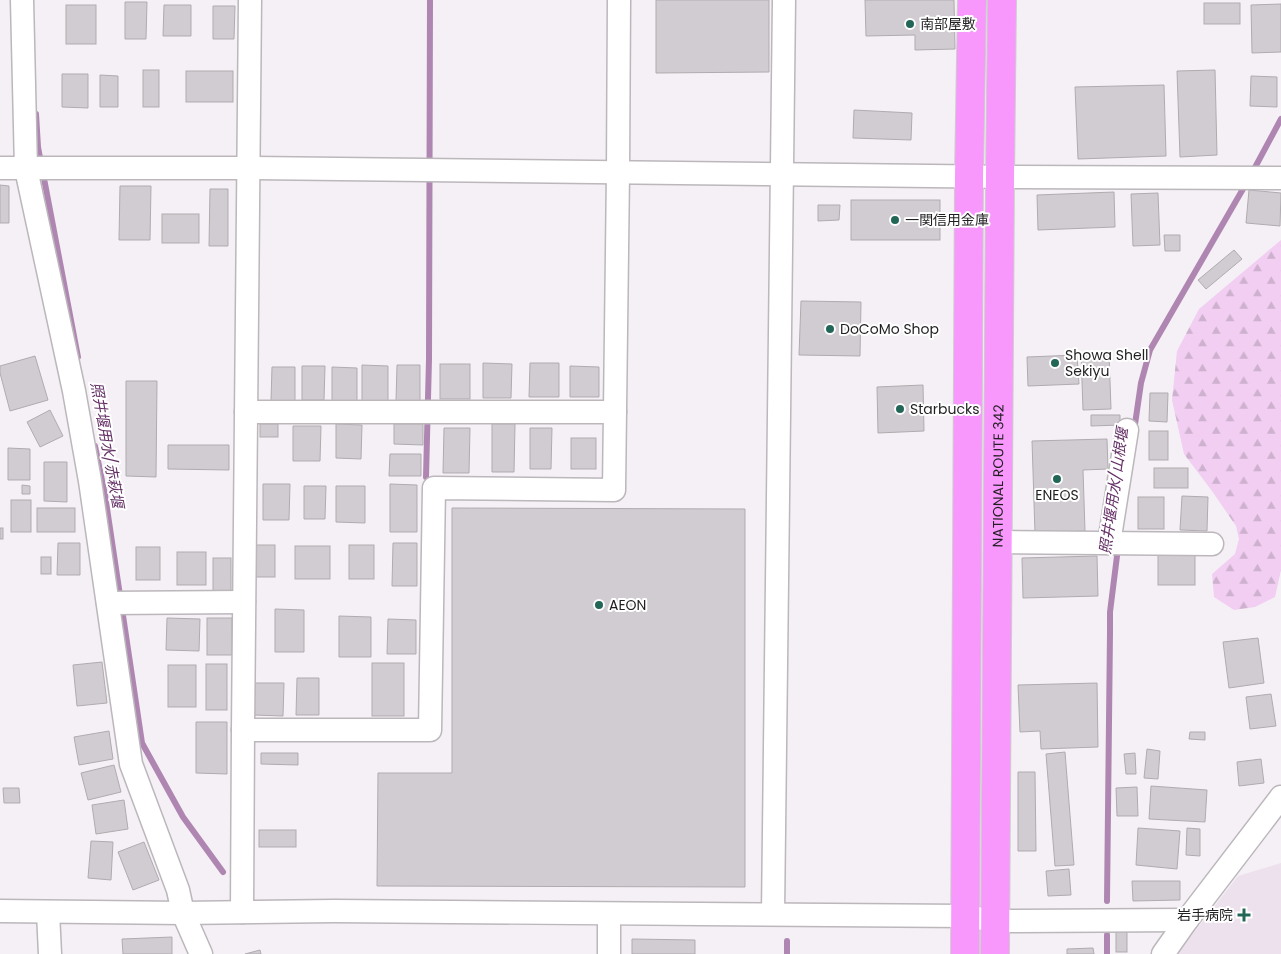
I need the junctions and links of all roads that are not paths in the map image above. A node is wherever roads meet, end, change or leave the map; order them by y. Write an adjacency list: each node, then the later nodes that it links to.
1 (22, 0): 9 (street)
2 (250, 0): 8 (street)
3 (619, 0): 10 (street)
4 (784, 0): 11 (street)
5 (972, 0): 12 (highway)
6 (1002, 0): 13 (highway, NATIONAL ROUTE 342)
7 (0, 168): 9 (street)
8 (249, 168): 9 (street); 10 (street); 15 (street)
9 (26, 169): 22 (street)
10 (618, 172): 11 (street); 16 (street)
11 (782, 174): 12 (street); 30 (street)
12 (969, 176): 13 (street); 31 (highway)
13 (1000, 177): 14 (street); 18 (highway, NATIONAL ROUTE 342)
14 (1281, 178)
15 (246, 412): 16 (street); 21 (street)
16 (615, 412): 23 (street)
17 (1127, 430): 19 (street)
18 (997, 542): 19 (street); 33 (highway, NATIONAL ROUTE 342)
19 (1109, 542): 20 (street)
20 (1212, 544)
21 (244, 602): 22 (street); 23 (street)
22 (108, 603): 28 (street)
23 (243, 730): 27 (street)
24 (1281, 797): 32 (street)
25 (0, 911): 26 (street)
26 (48, 912): 28 (street); 34 (street)
27 (242, 912): 28 (street); 29 (street)
28 (183, 913): 35 (street)
29 (609, 914): 30 (street); 36 (street)
30 (774, 914): 31 (street)
31 (966, 916): 33 (street); 37 (highway)
32 (1187, 920): 33 (street); 39 (street)
33 (995, 921): 38 (highway, NATIONAL ROUTE 342)
34 (50, 954)
35 (201, 954)
36 (609, 954)
37 (965, 954)
38 (995, 954)
39 (1164, 954)

